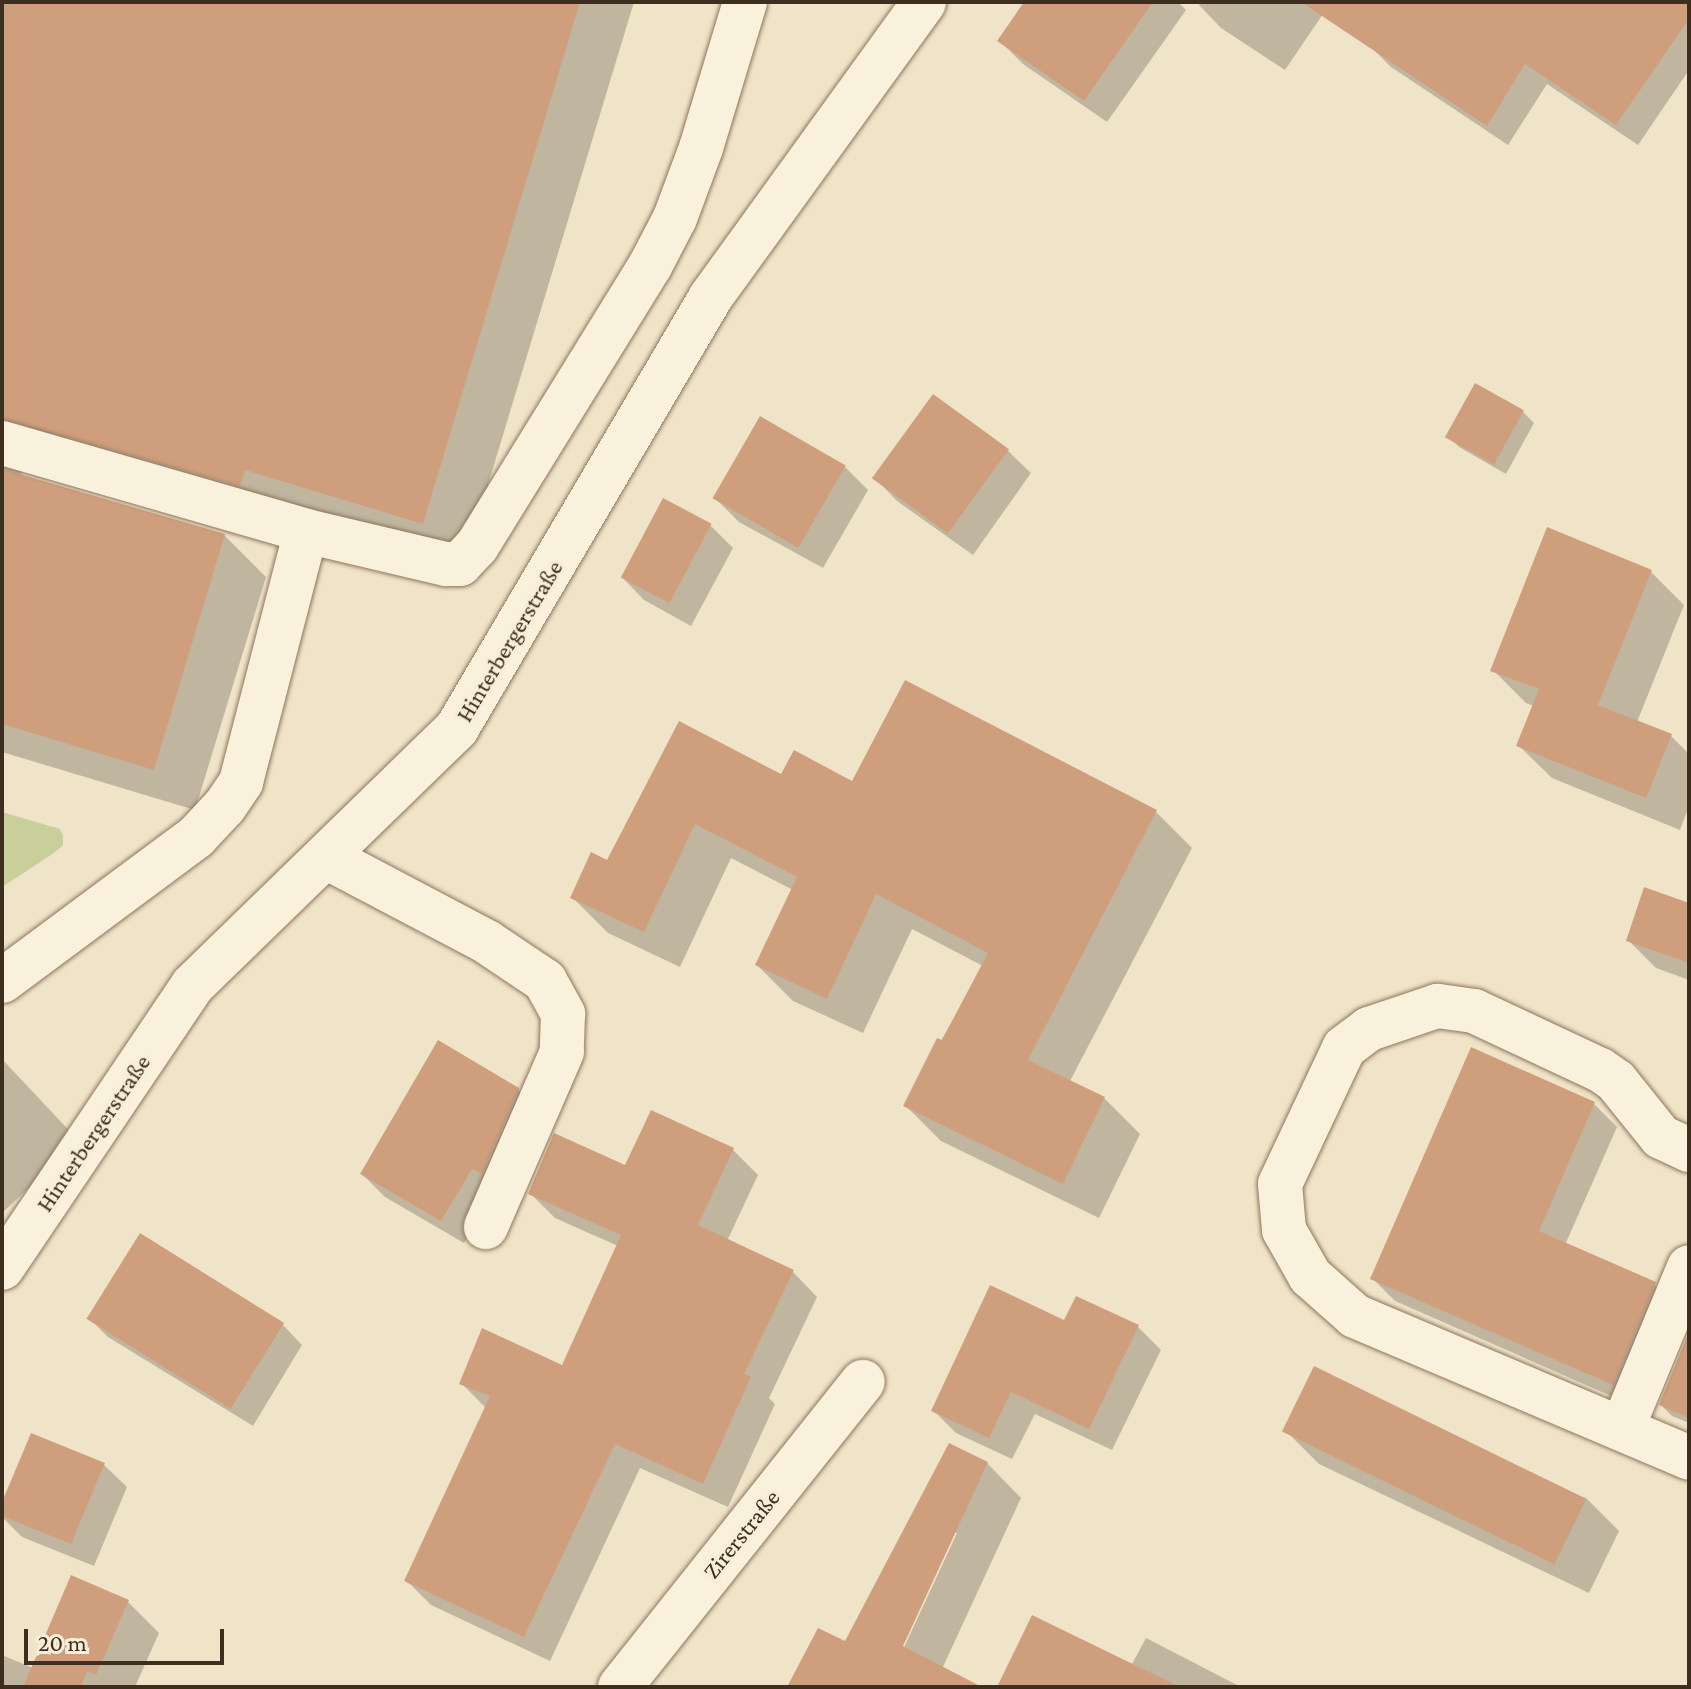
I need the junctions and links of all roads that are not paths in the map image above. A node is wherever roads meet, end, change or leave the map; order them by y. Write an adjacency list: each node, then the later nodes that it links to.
1 (745, 2): 4 (street)
2 (924, 2): 5 (street, Hinterbergerstraße)
3 (2, 443): 4 (street)
4 (306, 531): 6 (street)
5 (326, 857): 8 (street); 10 (street, Hinterbergerstraße)
6 (2, 981)
7 (1689, 1150): 12 (street)
8 (486, 1227)
9 (1689, 1267): 12 (street)
10 (2, 1268)
11 (863, 1382): 14 (street, Zirerstraße)
12 (1622, 1429): 13 (street)
13 (1689, 1458)
14 (620, 1687)

